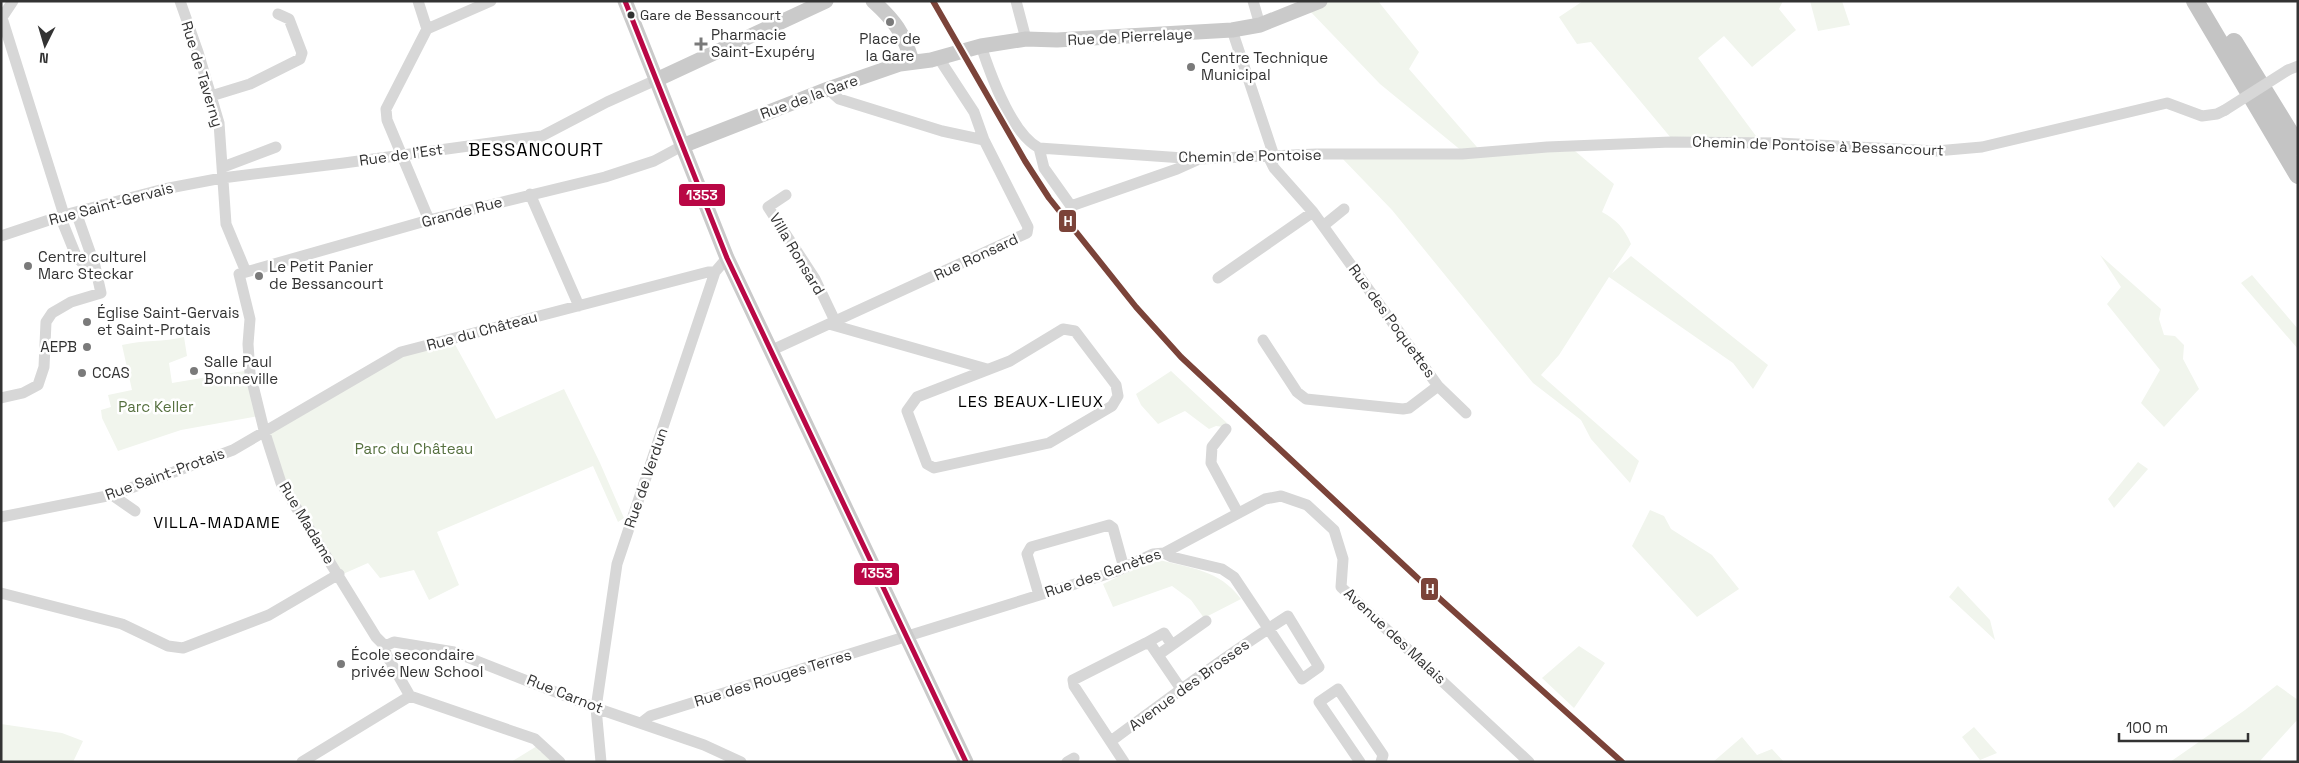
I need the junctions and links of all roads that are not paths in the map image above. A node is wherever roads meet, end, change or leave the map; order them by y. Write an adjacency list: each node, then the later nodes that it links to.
1 (12, 1): 14 (street)
2 (180, 1): 25 (street, Rue de Taverny)
3 (418, 1): 16 (street)
4 (491, 1): 16 (street)
5 (625, 1): 23 (main road)
6 (826, 1): 23 (main road)
7 (873, 1): 21 (main road)
8 (1016, 1): 18 (street)
9 (1253, 1): 15 (street)
10 (1320, 1): 15 (main road, Rue de Pierrelaye)
11 (2195, 1): 36 (highway)
12 (2209, 1): 29 (highway)
13 (278, 14): 25 (street)
14 (1, 18): 41 (street)
15 (1260, 25): 17 (main road, Rue de Pierrelaye)
16 (427, 29): 31 (street)
17 (1232, 30): 18 (main road, Rue de Pierrelaye); 33 (street, Rue des Poquettes)
18 (1026, 39): 19 (main road, Rue de Pierrelaye)
19 (981, 46): 20 (main road, Rue de Pierrelaye); 30 (street)
20 (938, 57): 21 (main road, Rue de la Gare); 26 (street, Rue Ronsard)
21 (912, 61): 24 (main road, Rue de la Gare)
22 (2293, 68): 32 (street, Chemin de Pontoise à Bessancourt, bridge)
23 (656, 80): 28 (main road); 31 (street, Rue de l'Est)
24 (828, 89): 26 (street); 28 (main road, Rue de la Gare)
25 (211, 96): 35 (street, Rue de Taverny)
26 (984, 140): 54 (street, Rue Ronsard)
27 (276, 146): 35 (street)
28 (682, 146): 37 (street, Grande Rue); 48 (main road)
29 (2298, 146)
30 (1039, 148): 34 (street, Chemin de Pontoise); 34 (street)
31 (401, 152): 35 (street, Rue de l'Est); 42 (street)
32 (1462, 154): 33 (street, Chemin de Pontoise)
33 (1271, 156): 34 (street, Chemin de Pontoise); 40 (street, Rue des Poquettes)
34 (1198, 159)
35 (223, 172): 41 (street, Rue Saint-Gervais); 44 (street, Rue de Taverny)
36 (2298, 175)
37 (530, 194): 42 (street, Grande Rue); 53 (street)
38 (786, 195): 54 (street, Villa Ronsard)
39 (1344, 209): 43 (street)
40 (1313, 212): 43 (street, Rue des Poquettes); 52 (street)
41 (65, 215): 45 (street, Rue Saint-Gervais); 46 (street); 47 (street)
42 (430, 220): 49 (street, Grande Rue)
43 (1323, 226): 58 (street, Rue des Poquettes)
44 (227, 227): 49 (street, Rue Madame)
45 (1, 236)
46 (90, 252): 47 (street); 51 (street)
47 (77, 258): 51 (street)
48 (727, 258): 50 (street, Rue de Verdun); 56 (main road)
49 (243, 271): 62 (street, Rue Madame)
50 (715, 272): 53 (street, Rue du Château); 82 (street, Rue de Verdun)
51 (96, 275): 59 (street)
52 (1218, 278)
53 (579, 306): 62 (street, Rue du Château)
54 (832, 322): 56 (street, Rue Ronsard); 57 (street)
55 (1263, 340): 58 (street)
56 (770, 351): 75 (main road)
57 (987, 369): 57 (street)
58 (1438, 386): 60 (street, Rue des Poquettes)
59 (1, 398)
60 (1466, 412)
61 (1226, 428): 66 (street)
62 (264, 430): 63 (street, Rue Saint-Protais); 70 (street, Rue Madame)
63 (112, 495): 65 (street); 67 (street, Rue Saint-Protais)
64 (1293, 499): 66 (street, Rue des Genètes); 93 (street, Avenue des Malais)
65 (135, 511)
66 (1238, 513): 68 (street, Rue des Genètes)
67 (1, 517)
68 (1164, 553): 69 (street, Rue des Genètes); 74 (street, Avenue des Brosses)
69 (1124, 568): 72 (street, Rue des Genètes); 72 (street)
70 (339, 574): 71 (street); 78 (street, Rue Madame)
71 (1, 593)
72 (1039, 595): 75 (street, Rue des Genètes)
73 (1206, 621): 77 (street)
74 (1267, 629): 74 (street, Avenue des Brosses); 80 (street, Avenue des Brosses)
75 (906, 636): 83 (street, Rue des Rouges Terres); 89 (main road)
76 (1146, 643): 77 (street); 79 (street); 84 (street)
77 (1172, 645): 79 (street)
78 (385, 646): 81 (street, Rue Madame); 82 (street, Rue Carnot)
79 (1158, 655): 80 (street)
80 (1181, 689): 84 (street, Avenue des Brosses)
81 (410, 696): 85 (street); 86 (street)
82 (596, 708): 83 (street, Rue Carnot); 87 (street, Rue de Verdun)
83 (641, 723): 88 (street, Rue Carnot)
84 (1111, 741): 90 (street)
85 (302, 762)
86 (560, 762)
87 (601, 762)
88 (741, 762)
89 (966, 762)
90 (1124, 762)
91 (1360, 762): 92 (street)
92 (1381, 762)
93 (1529, 762)

